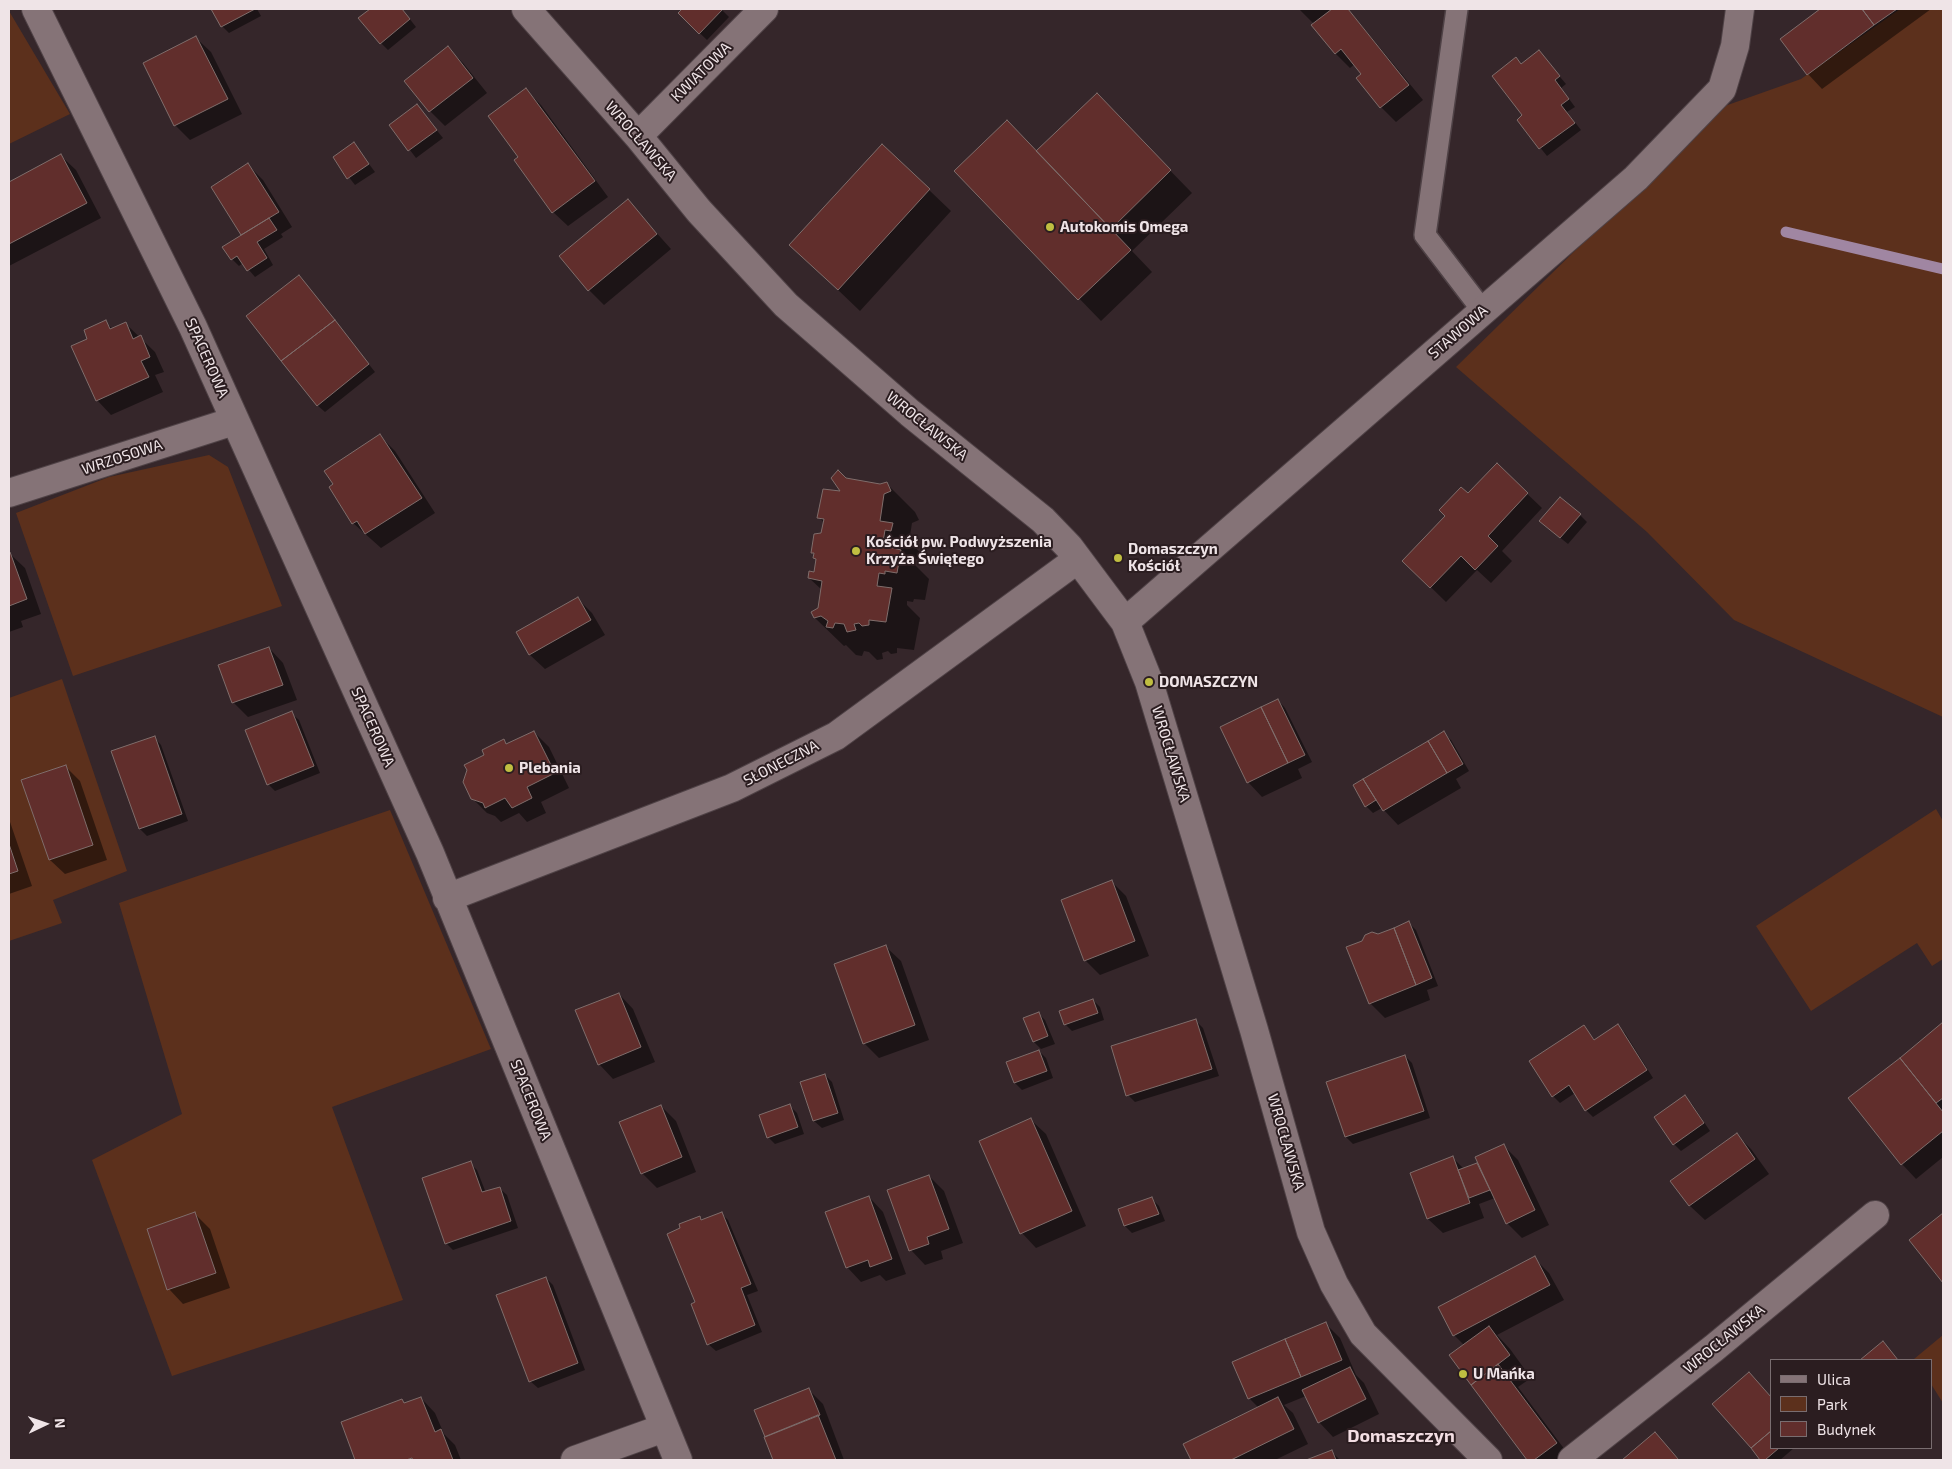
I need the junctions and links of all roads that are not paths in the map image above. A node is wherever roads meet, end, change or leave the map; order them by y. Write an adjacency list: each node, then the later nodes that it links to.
1 (36, 9): 8 (street, SPACEROWA)
2 (526, 9): 6 (street, WROCŁAWSKA)
3 (764, 9): 6 (street, KWIATOWA)
4 (1457, 9): 7 (lane)
5 (1740, 9): 7 (street, STAWOWA)
6 (638, 136): 10 (street, WROCŁAWSKA)
7 (1483, 311): 11 (street, STAWOWA)
8 (234, 421): 9 (street, WRZOSOWA); 12 (street, SPACEROWA)
9 (9, 493)
10 (1078, 559): 11 (street, WROCŁAWSKA); 12 (street, SŁONECZNA)
11 (1125, 622): 17 (street, WROCŁAWSKA)
12 (447, 898): 14 (street, SPACEROWA)
13 (1875, 1215): 18 (street, WROCŁAWSKA)
14 (664, 1428): 15 (street); 16 (street, SPACEROWA)
15 (575, 1460)
16 (678, 1460)
17 (1488, 1460)
18 (1572, 1460)

